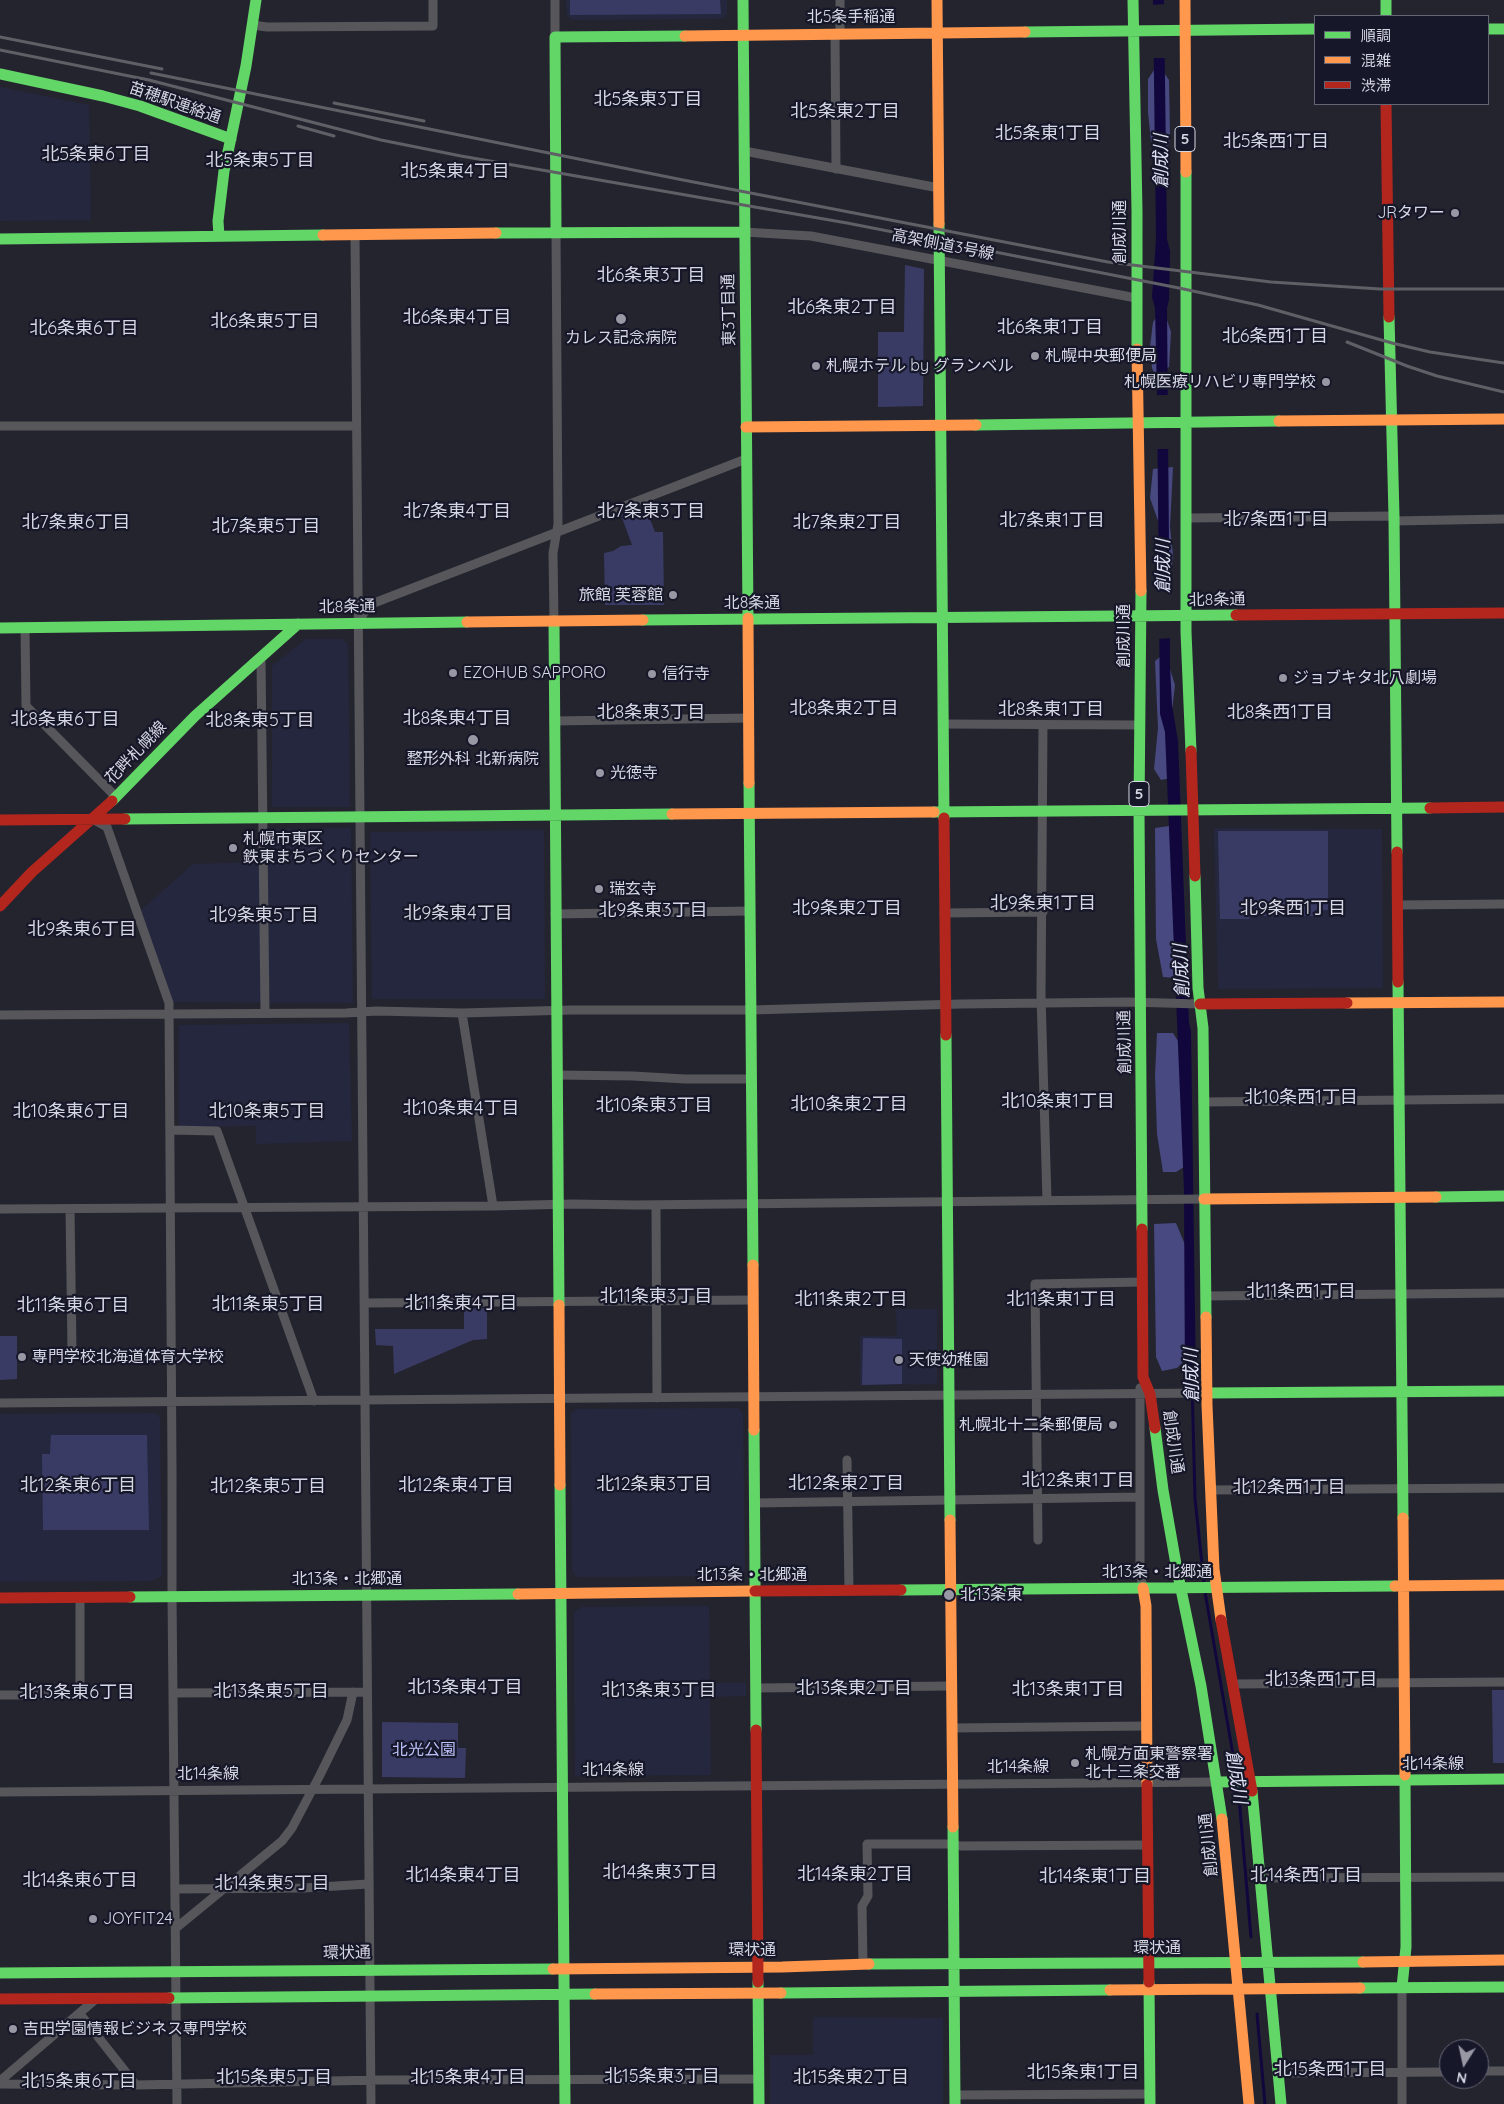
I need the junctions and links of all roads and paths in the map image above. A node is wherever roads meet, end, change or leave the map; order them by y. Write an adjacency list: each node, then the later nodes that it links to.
1 (256, 0): 11 (main road, 苗穂駅連絡通)
2 (433, 0): 11 (street)
3 (555, 0): 20 (street)
4 (743, 0): 18 (main road, 東3丁目通)
5 (840, 0): 19 (street)
6 (937, 0): 17 (main road)
7 (1133, 0): 15 (main road, 創成川通 / 5)
8 (1185, 0): 16 (main road, 創成川通 / 5)
9 (1386, 0): 10 (main road)
10 (1386, 15)
11 (252, 25): 23 (main road, 苗穂駅連絡通)
12 (1314, 29): 16 (main road)
13 (1489, 29): 14 (main road)
14 (1504, 29)
15 (1133, 31): 16 (main road, 北5条手稲通); 17 (main road, 北5条手稲通); 33 (main road, 創成川通 / 5)
16 (1185, 31): 37 (main road, 創成川通 / 5)
17 (937, 33): 19 (main road, 北5条手稲通); 26 (main road)
18 (743, 34): 19 (main road, 北5条手稲通); 20 (main road, 北5条手稲通); 24 (main road, 東3丁目通)
19 (838, 34): 25 (street)
20 (555, 36): 27 (main road)
21 (0, 74): 23 (main road, 苗穂駅連絡通)
22 (1386, 105): 35 (main road)
23 (231, 139): 30 (main road)
24 (744, 151): 25 (street); 28 (main road, 東3丁目通)
25 (836, 169): 26 (street)
26 (939, 188): 32 (main road)
27 (556, 232): 28 (main road); 29 (main road); 46 (street)
28 (744, 232): 32 (street, 高架側道3号線); 41 (main road, 東3丁目通)
29 (355, 234): 30 (main road); 40 (street)
30 (219, 236): 31 (main road)
31 (0, 239)
32 (940, 260): 33 (street, 高架側道3号線); 38 (main road)
33 (1136, 298): 36 (main road, 創成川通 / 5)
34 (1504, 419): 35 (main road)
35 (1391, 420): 37 (main road); 44 (main road)
36 (1138, 422): 37 (main road); 38 (main road); 49 (main road, 創成川通 / 5)
37 (1186, 422): 43 (main road, 創成川通 / 5)
38 (940, 424): 41 (main road); 52 (main road)
39 (0, 426): 40 (street)
40 (356, 426): 54 (street)
41 (746, 427): 42 (main road, 東3丁目通)
42 (746, 459): 46 (street); 51 (main road, 東3丁目通)
43 (1187, 518): 44 (street); 50 (main road, 創成川通 / 5)
44 (1394, 519): 45 (street); 48 (main road)
45 (1504, 519)
46 (556, 533): 53 (street); 54 (street)
47 (1504, 613): 48 (main road, 北8条通)
48 (1395, 614): 50 (main road, 北8条通); 66 (main road)
49 (1140, 616): 50 (main road, 北8条通); 52 (main road, 北8条通); 63 (main road, 創成川通 / 5)
50 (1186, 616): 68 (main road, 創成川通 / 5)
51 (749, 619): 52 (main road, 北8条通); 53 (main road, 北8条通); 59 (main road, 東3丁目通)
52 (942, 619): 61 (main road)
53 (554, 621): 54 (main road, 北8条通); 60 (main road)
54 (359, 623): 55 (main road, 北8条通); 73 (street)
55 (298, 624): 57 (main road, 北8条通); 58 (main road, 花畔札幌線)
56 (0, 628): 57 (main road, 北8条通)
57 (25, 628): 64 (street)
58 (261, 659): 64 (main road, 花畔札幌線); 74 (street)
59 (749, 718): 60 (street); 71 (main road, 東3丁目通)
60 (554, 721): 72 (main road)
61 (944, 724): 62 (street); 69 (main road)
62 (1043, 725): 63 (street); 70 (street)
63 (1140, 725): 67 (main road, 創成川通 / 5)
64 (116, 797): 75 (main road, 花畔札幌線)
65 (1504, 807): 66 (main road)
66 (1396, 808): 68 (main road); 80 (main road)
67 (1139, 810): 68 (main road); 70 (main road); 87 (main road, 創成川通 / 5)
68 (1194, 810): 90 (main road, 創成川通 / 5)
69 (945, 812): 70 (main road); 71 (main road); 84 (main road)
70 (1043, 812): 83 (street)
71 (750, 814): 72 (main road); 82 (main road, 東3丁目通)
72 (555, 815): 73 (main road); 85 (main road)
73 (360, 817): 74 (main road); 95 (street)
74 (263, 818): 75 (main road); 94 (street)
75 (92, 819): 77 (main road); 78 (main road, 花畔札幌線); 97 (street)
76 (0, 820): 77 (main road)
77 (60, 820): 78 (main road)
78 (68, 839): 81 (main road, 花畔札幌線)
79 (1504, 904): 80 (street)
80 (1397, 905): 88 (main road)
81 (0, 906)
82 (750, 911): 85 (street); 92 (main road, 東3丁目通)
83 (1043, 912): 84 (street); 89 (street)
84 (944, 913): 91 (main road)
85 (555, 914): 93 (main road)
86 (1504, 1002): 88 (main road)
87 (1140, 1003): 89 (street); 90 (street); 107 (main road, 創成川通 / 5)
88 (1398, 1003): 90 (main road); 102 (main road)
89 (1043, 1004): 91 (street); 110 (street)
90 (1200, 1004): 103 (main road, 創成川通 / 5)
91 (946, 1006): 92 (street); 109 (main road)
92 (752, 1010): 93 (street); 100 (main road, 東3丁目通)
93 (556, 1011): 96 (street); 99 (main road)
94 (265, 1013): 95 (street); 97 (street)
95 (361, 1013): 96 (street); 116 (street)
96 (462, 1013): 114 (street)
97 (168, 1014): 98 (street); 104 (street)
98 (0, 1015)
99 (557, 1075): 100 (street); 111 (main road)
100 (752, 1079): 112 (main road, 東3丁目通)
101 (1504, 1099): 102 (street)
102 (1399, 1100): 103 (street); 106 (main road)
103 (1203, 1102): 108 (main road, 創成川通 / 5)
104 (170, 1130): 115 (street); 117 (street)
105 (1504, 1196): 106 (main road)
106 (1400, 1197): 108 (main road); 122 (main road)
107 (1143, 1199): 108 (street); 110 (street); 120 (main road, 創成川通 / 5)
108 (1199, 1199): 123 (main road, 創成川通 / 5)
109 (948, 1201): 110 (street); 112 (street); 134 (main road)
110 (1048, 1201)
111 (558, 1204): 113 (street); 114 (street); 126 (main road)
112 (752, 1204): 113 (street); 124 (main road, 東3丁目通)
113 (656, 1205): 125 (street)
114 (493, 1206): 116 (street)
115 (244, 1207): 116 (street); 117 (street); 138 (street)
116 (364, 1207): 127 (street)
117 (169, 1208): 119 (street); 140 (street)
118 (0, 1209): 119 (street)
119 (70, 1209): 128 (street)
120 (1143, 1282): 132 (street); 133 (main road, 創成川通 / 5)
121 (1504, 1293): 122 (street)
122 (1401, 1294): 123 (street); 129 (main road)
123 (1205, 1296): 131 (main road, 創成川通 / 5)
124 (753, 1300): 125 (street); 135 (main road, 東3丁目通)
125 (656, 1301): 126 (street); 137 (street)
126 (559, 1302): 127 (street); 136 (main road)
127 (365, 1303): 139 (street)
128 (72, 1351)
129 (1401, 1391): 130 (main road); 131 (main road); 143 (main road)
130 (1504, 1391)
131 (1202, 1393): 133 (street); 145 (main road, 創成川通 / 5)
132 (1036, 1394): 133 (street); 134 (street); 147 (street)
133 (1145, 1394): 146 (street); 155 (main road, 創成川通 / 5)
134 (949, 1395): 135 (street); 148 (main road)
135 (754, 1397): 137 (street); 150 (main road, 東3丁目通)
136 (560, 1398): 137 (street); 139 (street); 160 (main road)
137 (657, 1398)
138 (314, 1401): 139 (street); 140 (street)
139 (365, 1401): 161 (street)
140 (171, 1402): 141 (street); 162 (street)
141 (0, 1403)
142 (848, 1460): 149 (street)
143 (1402, 1488): 144 (street); 145 (street); 153 (main road)
144 (1504, 1488)
145 (1210, 1490): 156 (main road, 創成川通 / 5)
146 (1140, 1497): 147 (street); 154 (street)
147 (1037, 1499): 148 (street); 151 (street)
148 (950, 1500): 149 (street); 158 (main road)
149 (848, 1501): 150 (street); 157 (street)
150 (756, 1503): 159 (main road, 東3丁目通)
151 (1038, 1540)
152 (1504, 1585): 153 (main road, 北13条・北郷通)
153 (1404, 1586): 156 (main road, 北13条・北郷通); 166 (main road)
154 (1143, 1588): 155 (main road, 北13条・北郷通); 158 (main road, 北13条・北郷通); 174 (main road)
155 (1180, 1588): 156 (main road, 北13条・北郷通); 179 (main road, 創成川通 / 5)
156 (1212, 1588): 167 (main road, 創成川通 / 5)
157 (849, 1590): 158 (main road, 北13条・北郷通); 159 (main road, 北13条・北郷通)
158 (951, 1590): 168 (main road)
159 (756, 1591): 160 (main road, 北13条・北郷通); 169 (main road, 東3丁目通)
160 (561, 1593): 161 (main road, 北13条・北郷通); 183 (main road)
161 (367, 1594): 162 (main road, 北13条・北郷通); 171 (street)
162 (172, 1596): 163 (main road, 北13条・北郷通); 172 (street)
163 (80, 1597): 164 (main road, 北13条・北郷通); 173 (street)
164 (0, 1598)
165 (1504, 1682): 166 (street)
166 (1404, 1683): 167 (street); 177 (main road)
167 (1234, 1684): 180 (main road, 創成川通 / 5)
168 (951, 1686): 169 (street); 175 (main road)
169 (757, 1688): 182 (main road, 東3丁目通)
170 (354, 1692): 171 (street); 172 (street); 185 (street)
171 (367, 1692): 184 (street)
172 (173, 1693): 186 (street)
173 (0, 1695)
174 (1146, 1726): 175 (street); 178 (main road)
175 (952, 1728): 181 (main road)
176 (1504, 1779): 177 (main road, 北14条線)
177 (1405, 1780): 180 (main road, 北14条線); 191 (main road)
178 (1146, 1782): 179 (street, 北14条線); 181 (street, 北14条線); 189 (main road)
179 (1222, 1782): 180 (main road, 北14条線); 199 (main road, 創成川通 / 5)
180 (1246, 1782): 192 (main road, 創成川通 / 5)
181 (952, 1784): 182 (street, 北14条線); 188 (main road)
182 (758, 1786): 183 (street, 北14条線); 204 (main road, 東3丁目通)
183 (563, 1787): 184 (street, 北14条線); 205 (main road)
184 (368, 1789): 185 (street, 北14条線); 193 (street)
185 (312, 1790): 186 (street, 北14条線); 195 (street)
186 (174, 1791): 187 (street, 北14条線); 194 (street)
187 (0, 1792)
188 (953, 1844): 189 (street); 201 (street); 202 (main road)
189 (1147, 1845): 203 (main road)
190 (1504, 1876): 191 (street)
191 (1406, 1877): 192 (street); 198 (main road)
192 (1261, 1878): 200 (main road, 創成川通 / 5)
193 (368, 1884): 195 (street); 206 (street)
194 (175, 1889): 195 (street); 196 (street)
195 (225, 1889): 196 (street)
196 (176, 1928): 207 (street)
197 (1504, 1960): 198 (main road, 環状通)
198 (1406, 1961): 200 (main road, 環状通); 209 (main road)
199 (1235, 1963): 200 (main road, 環状通); 203 (main road, 環状通); 211 (main road, 創成川通 / 5)
200 (1268, 1963): 212 (main road, 創成川通 / 5)
201 (863, 1964): 202 (main road, 環状通); 204 (main road, 環状通)
202 (954, 1964): 203 (main road, 環状通); 215 (main road)
203 (1149, 1964): 213 (main road)
204 (759, 1966): 205 (main road, 環状通); 214 (main road, 東3丁目通)
205 (563, 1968): 206 (main road, 環状通); 216 (main road)
206 (370, 1969): 207 (main road, 環状通); 218 (street)
207 (175, 1971): 208 (main road, 環状通); 217 (street)
208 (0, 1973)
209 (1402, 1987): 210 (main road); 212 (main road); 224 (street)
210 (1504, 1987)
211 (1237, 1989): 212 (main road); 213 (main road); 239 (main road, 創成川通 / 5)
212 (1270, 1989): 226 (main road, 創成川通 / 5)
213 (1149, 1990): 215 (main road); 234 (main road)
214 (759, 1992): 215 (main road); 216 (main road); 227 (main road, 東3丁目通)
215 (954, 1992): 233 (main road)
216 (563, 1994): 218 (main road); 229 (main road)
217 (175, 1996): 218 (main road); 219 (main road); 231 (street)
218 (370, 1996): 228 (street)
219 (97, 1998): 220 (main road); 221 (street)
220 (0, 1999)
221 (80, 2014): 230 (street); 232 (street)
222 (1489, 2071): 223 (street)
223 (1504, 2071)
224 (1402, 2072): 225 (street); 226 (street); 241 (street)
225 (1439, 2072)
226 (1278, 2073): 240 (main road, 創成川通 / 5)
227 (759, 2078): 229 (street); 238 (main road, 東3丁目通)
228 (370, 2080): 229 (street); 231 (street); 236 (street)
229 (564, 2080): 237 (main road)
230 (0, 2082): 232 (street)
231 (177, 2082): 232 (street); 235 (street)
232 (136, 2084)
233 (955, 2099): 234 (street)
234 (1150, 2099)
235 (177, 2104)
236 (371, 2104)
237 (565, 2104)
238 (759, 2104)
239 (1249, 2104)
240 (1281, 2104)
241 (1402, 2104)

